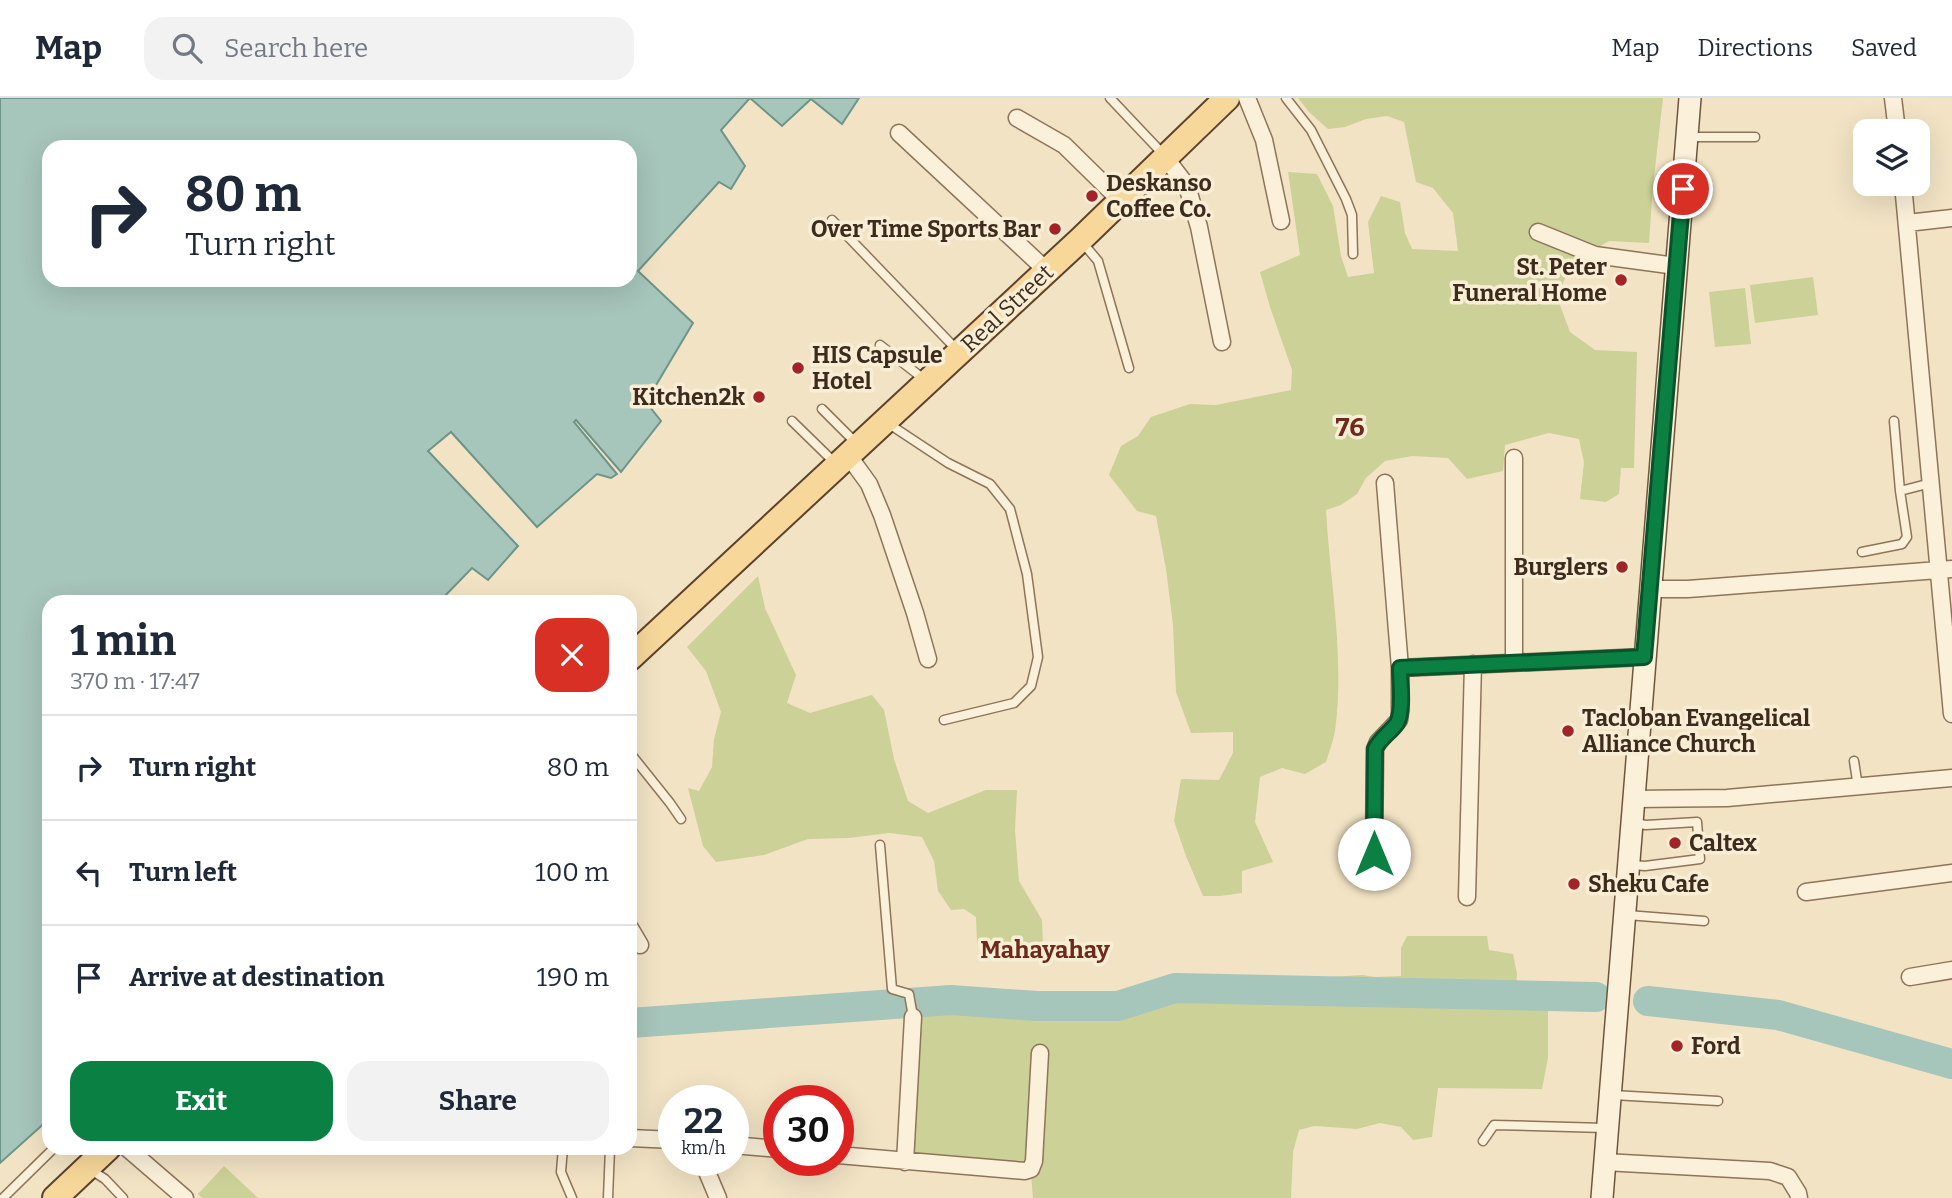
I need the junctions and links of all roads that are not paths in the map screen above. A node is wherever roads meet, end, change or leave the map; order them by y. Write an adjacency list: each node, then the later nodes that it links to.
1 (1110, 98): 12 (lane)
2 (1227, 98): 12 (main road, Real Street)
3 (1247, 98): 17 (street)
4 (1286, 98): 21 (lane)
5 (1691, 98): 10 (main road)
6 (1893, 98): 8 (street)
7 (1017, 118): 14 (street)
8 (1896, 119)
9 (899, 133): 23 (street)
10 (1688, 137): 11 (lane); 22 (main road)
11 (1755, 137)
12 (1165, 157): 14 (main road, Real Street); 24 (street)
13 (1904, 196): 18 (street)
14 (1120, 200): 20 (main road, Real Street)
15 (1952, 218): 18 (street)
16 (832, 220): 26 (lane)
17 (1281, 221)
18 (1907, 223): 36 (street)
19 (1538, 232): 22 (street)
20 (1080, 240): 23 (main road, Real Street); 27 (lane)
21 (1353, 254)
22 (1676, 266): 40 (main road)
23 (1046, 270): 26 (main road, Real Street)
24 (1222, 342)
25 (880, 345): 28 (lane)
26 (960, 352): 28 (main road, Real Street)
27 (1129, 368)
28 (927, 381): 30 (main road, Real Street)
29 (821, 409): 33 (lane)
30 (884, 420): 33 (main road, Real Street); 48 (lane)
31 (792, 421): 33 (lane)
32 (1894, 421): 37 (lane)
33 (848, 455): 41 (main road, Real Street); 43 (street)
34 (1514, 458): 44 (street)
35 (1385, 483): 46 (street)
36 (1931, 483): 37 (lane); 39 (street)
37 (1900, 491): 38 (lane)
38 (1862, 552)
39 (1945, 570): 40 (street); 47 (street)
40 (1650, 589): 42 (main road)
41 (637, 651)
42 (1644, 657): 44 (street); 53 (main road)
43 (928, 659)
44 (1514, 662): 45 (street)
45 (1473, 664): 46 (street); 61 (street)
46 (1400, 668): 57 (street)
47 (1952, 706)
48 (944, 720)
49 (1854, 761): 52 (lane)
50 (637, 762): 54 (lane)
51 (1952, 778): 52 (street)
52 (1858, 786): 53 (street)
53 (1633, 799): 55 (main road)
54 (681, 819)
55 (1631, 823): 58 (main road); 58 (lane)
56 (880, 845): 68 (lane)
57 (1374, 854)
58 (1629, 865): 62 (main road)
59 (1952, 873): 60 (street)
60 (1806, 892)
61 (1467, 897)
62 (1625, 915): 63 (lane); 70 (main road)
63 (1704, 921)
64 (637, 941): 65 (street)
65 (640, 946)
66 (1952, 970): 67 (street)
67 (1910, 977)
68 (913, 1017): 82 (street)
69 (1040, 1053): 82 (street)
70 (1610, 1095): 71 (lane); 72 (main road)
71 (1718, 1101)
72 (1608, 1128): 75 (lane); 83 (main road)
73 (637, 1138): 74 (street)
74 (658, 1139)
75 (1483, 1141)
76 (47, 1155): 86 (lane)
77 (101, 1155): 84 (main road)
78 (135, 1155): 89 (street)
79 (563, 1155): 90 (lane)
80 (610, 1155): 91 (lane)
81 (854, 1157): 82 (street)
82 (905, 1162)
83 (1604, 1162): 93 (main road); 94 (street)
84 (88, 1168): 87 (main road); 88 (lane)
85 (709, 1176): 92 (street)
86 (3, 1198)
87 (55, 1198)
88 (123, 1198)
89 (185, 1198)
90 (572, 1198)
91 (608, 1198)
92 (718, 1198)
93 (1602, 1198)
94 (1799, 1198)

